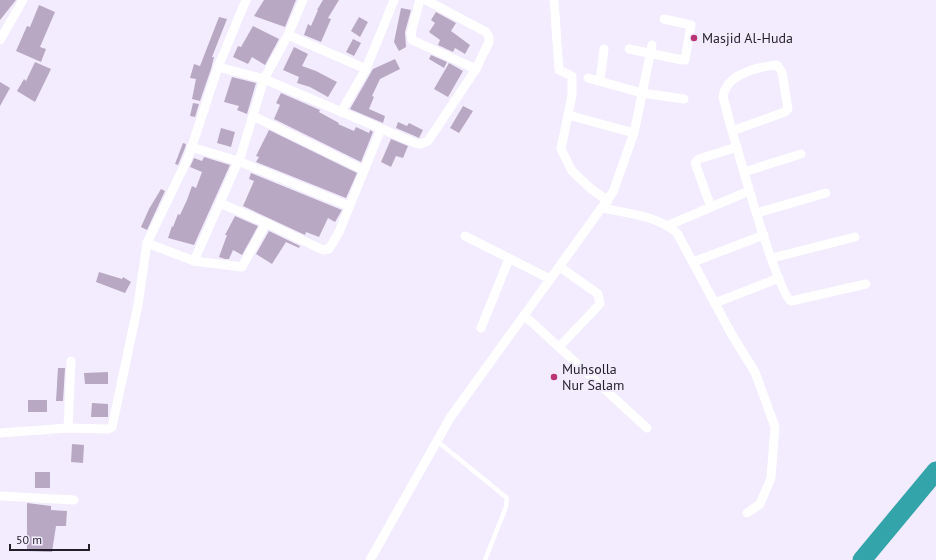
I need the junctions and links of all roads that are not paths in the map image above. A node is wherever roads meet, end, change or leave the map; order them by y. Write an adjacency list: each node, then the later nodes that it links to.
1 (23, 0): 10 (street)
2 (246, 0): 14 (street)
3 (303, 0): 9 (street)
4 (394, 0): 15 (street)
5 (420, 0): 16 (street)
6 (426, 0): 16 (street)
7 (554, 0): 23 (street)
8 (664, 19): 13 (street)
9 (288, 35): 15 (street); 18 (street)
10 (0, 40)
11 (629, 48): 13 (street)
12 (604, 49): 19 (street)
13 (652, 49): 20 (street)
14 (218, 67): 18 (street); 28 (street)
15 (366, 69): 22 (street)
16 (476, 69): 25 (street)
17 (588, 78): 19 (street)
18 (264, 79): 22 (street); 24 (street)
19 (600, 81): 20 (street)
20 (642, 93): 21 (street); 27 (street)
21 (684, 100)
22 (341, 112): 25 (street)
23 (568, 115): 27 (street); 37 (street)
24 (253, 116): 31 (street); 32 (street)
25 (381, 129): 32 (street)
26 (732, 131): 26 (street); 29 (street)
27 (634, 133): 37 (street)
28 (191, 147): 31 (street); 46 (street)
29 (737, 148): 33 (street); 39 (street)
30 (801, 154): 33 (street)
31 (238, 161): 36 (street); 38 (street)
32 (364, 170): 38 (street)
33 (744, 172): 34 (street)
34 (749, 191): 39 (street); 40 (street)
35 (826, 193): 40 (street)
36 (220, 203): 41 (street); 49 (street)
37 (605, 204): 42 (street); 51 (street)
38 (349, 206): 41 (street)
39 (711, 207): 42 (street)
40 (757, 213): 43 (street)
41 (266, 223): 49 (street)
42 (669, 225): 50 (street)
43 (764, 235): 48 (street); 50 (street)
44 (465, 236): 47 (street)
45 (855, 237): 48 (street)
46 (147, 243): 49 (street); 60 (street)
47 (509, 258): 53 (street); 57 (street)
48 (772, 258): 52 (street)
49 (194, 262)
50 (693, 262): 55 (street)
51 (560, 267): 53 (street); 58 (street)
52 (779, 278): 54 (street); 55 (street)
53 (550, 279): 56 (street)
54 (866, 284)
55 (715, 303): 66 (street)
56 (525, 316): 58 (street); 63 (street)
57 (481, 328)
58 (559, 347): 61 (street)
59 (71, 361): 60 (street)
60 (68, 428): 62 (street)
61 (647, 428)
62 (0, 433)
63 (437, 441): 67 (street); 68 (lane)
64 (0, 496): 65 (street)
65 (74, 500)
66 (747, 513)
67 (370, 560)
68 (485, 560)

